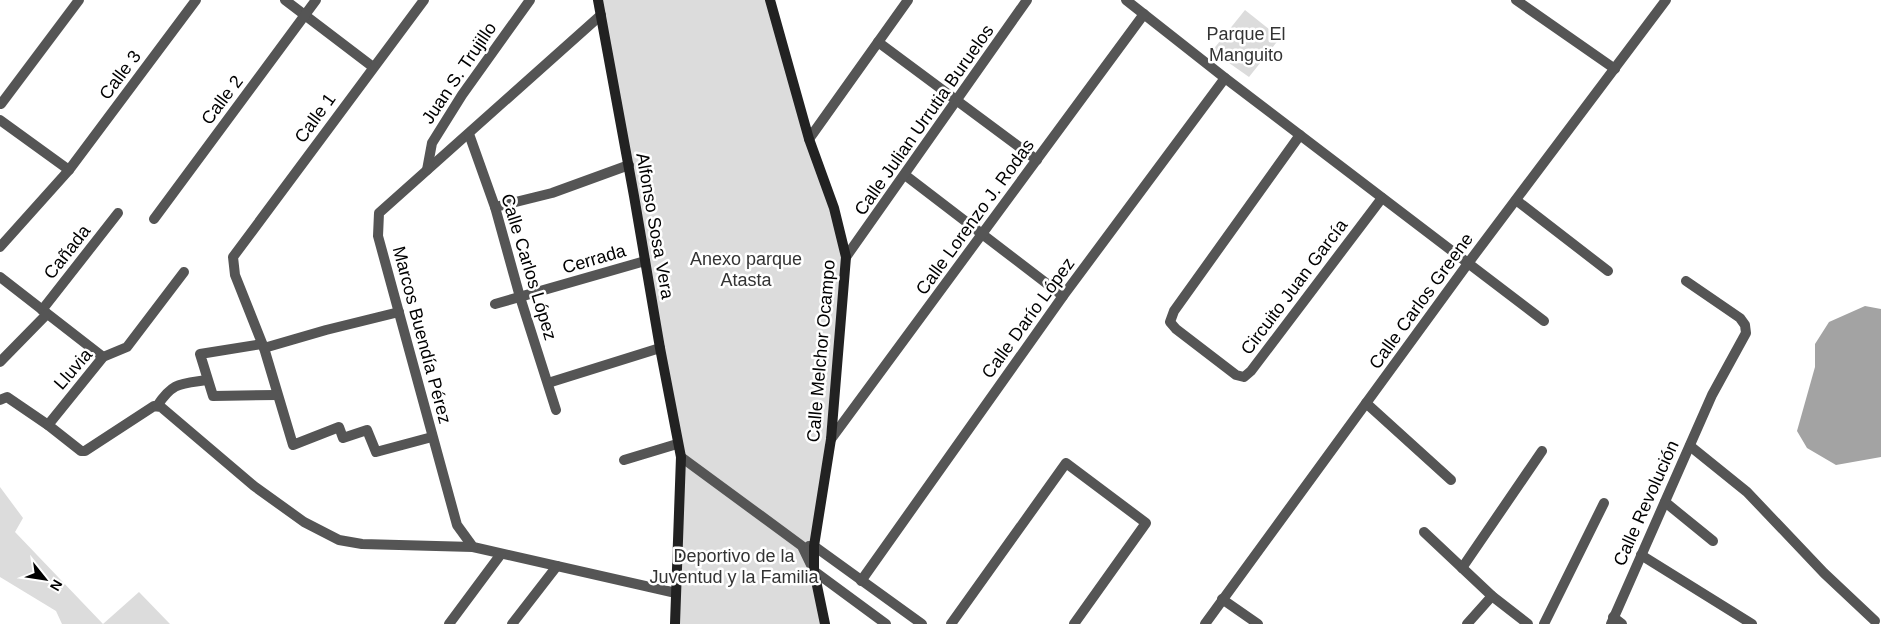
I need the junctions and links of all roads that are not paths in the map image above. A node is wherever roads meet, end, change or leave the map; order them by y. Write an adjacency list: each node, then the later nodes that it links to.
1 (79, 0): 22 (street)
2 (196, 0): 29 (street, Calle 3)
3 (285, 0): 16 (street)
4 (316, 0): 16 (street, Calle 2)
5 (424, 0): 18 (street, Calle 1)
6 (530, 0): 30 (street, Juan S. Trujillo)
7 (598, 0): 15 (street, Alfonso Sosa Vera)
8 (908, 0): 17 (street)
9 (1027, 0): 21 (street, Calle Julian Urrutia Buruelos)
10 (1126, 0): 14 (street)
11 (1516, 0): 19 (street)
12 (1661, 2): 19 (street, Calle Carlos Greene)
13 (775, 3): 26 (street, Calle Melchor Ocampo)
14 (1144, 14): 20 (street); 27 (street, Calle Lorenzo J. Rodas)
15 (601, 15): 24 (street, Marcos Buendía Pérez); 28 (street, Alfonso Sosa Vera)
16 (305, 16): 18 (street); 36 (street, Calle 2)
17 (878, 42): 21 (street); 26 (street)
18 (373, 67): 52 (street, Calle 1)
19 (1615, 69): 33 (street, Calle Carlos Greene)
20 (1225, 78): 25 (street); 46 (street, Calle Darío López)
21 (957, 101): 27 (street); 31 (street, Calle Julian Urrutia Buruelos)
22 (1, 104)
23 (0, 120): 29 (street)
24 (469, 134): 30 (street, Marcos Buendía Pérez); 34 (street, Calle Carlos López)
25 (1300, 135): 32 (street); 32 (street, Circuito Juan García)
26 (809, 139): 39 (street, Calle Melchor Ocampo)
27 (1037, 160): 37 (street, Calle Lorenzo J. Rodas)
28 (629, 165): 34 (street); 40 (street, Alfonso Sosa Vera)
29 (69, 170): 38 (street, Calle 3)
30 (428, 170): 50 (street, Marcos Buendía Pérez)
31 (905, 175): 37 (street); 39 (street, Calle Julian Urrutia Buruelos)
32 (1382, 198): 41 (street)
33 (1516, 200): 41 (street, Calle Carlos Greene); 42 (street)
34 (495, 207): 47 (street, Calle Carlos López)
35 (118, 213): 49 (street, Cañada)
36 (154, 219)
37 (982, 234): 46 (street); 65 (street, Calle Lorenzo J. Rodas)
38 (0, 247)
39 (846, 257): 65 (street, Calle Melchor Ocampo)
40 (645, 261): 47 (street, Cerrada); 53 (street, Alfonso Sosa Vera)
41 (1469, 262): 51 (street); 60 (street, Calle Carlos Greene)
42 (1608, 271)
43 (184, 272): 54 (street, Lluvia)
44 (0, 277): 49 (street)
45 (1686, 281): 67 (street, Calle Revolución)
46 (1063, 296): 84 (street, Calle Darío López)
47 (520, 297): 48 (street, Cerrada); 57 (street, Calle Carlos López)
48 (495, 304)
49 (44, 312): 54 (street); 55 (street, Cañada)
50 (399, 312): 52 (street); 64 (street, Marcos Buendía Pérez)
51 (1544, 321)
52 (263, 346): 56 (street); 58 (street)
53 (660, 348): 57 (street); 66 (street, Alfonso Sosa Vera)
54 (103, 358): 63 (street, Lluvia)
55 (0, 362)
56 (207, 380): 58 (street); 61 (street)
57 (548, 383): 62 (street, Calle Carlos López)
58 (277, 395): 64 (street)
59 (2, 396): 63 (street)
60 (1366, 403): 71 (street); 87 (street, Calle Carlos Greene)
61 (157, 406): 63 (street); 78 (street)
62 (556, 410)
63 (48, 425)
64 (432, 437): 78 (street, Marcos Buendía Pérez)
65 (831, 439): 77 (street, Calle Melchor Ocampo)
66 (678, 444): 69 (street, Alfonso Sosa Vera); 70 (street)
67 (1690, 446): 72 (street, Calle Revolución); 89 (street)
68 (1542, 451): 82 (street)
69 (681, 457): 76 (street); 85 (street, Alfonso Sosa Vera)
70 (624, 460)
71 (1451, 480)
72 (1665, 502): 75 (street); 80 (street, Calle Revolución)
73 (1604, 504): 102 (street)
74 (1424, 532): 82 (street)
75 (1713, 541)
76 (802, 546): 77 (street); 83 (street)
77 (814, 546): 83 (street, Calle Melchor Ocampo); 84 (street)
78 (473, 547): 79 (street)
79 (501, 554): 81 (street); 90 (street)
80 (1641, 555): 88 (street, Calle Revolución); 104 (street)
81 (557, 566): 85 (street); 91 (street)
82 (1462, 568): 86 (street)
83 (814, 570): 93 (street, Calle Melchor Ocampo); 94 (street)
84 (861, 580): 95 (street)
85 (676, 593): 92 (street, Alfonso Sosa Vera)
86 (1492, 596): 100 (street); 101 (street)
87 (1222, 599): 98 (street, Calle Carlos Greene); 99 (street)
88 (1612, 621): 103 (street)
89 (1875, 621)
90 (449, 624)
91 (512, 624)
92 (674, 624)
93 (825, 624)
94 (886, 624)
95 (922, 624)
96 (951, 624): 97 (street)
97 (1074, 624)
98 (1205, 624)
99 (1258, 624)
100 (1467, 624)
101 (1528, 624)
102 (1544, 624)
103 (1622, 624)
104 (1752, 624)

